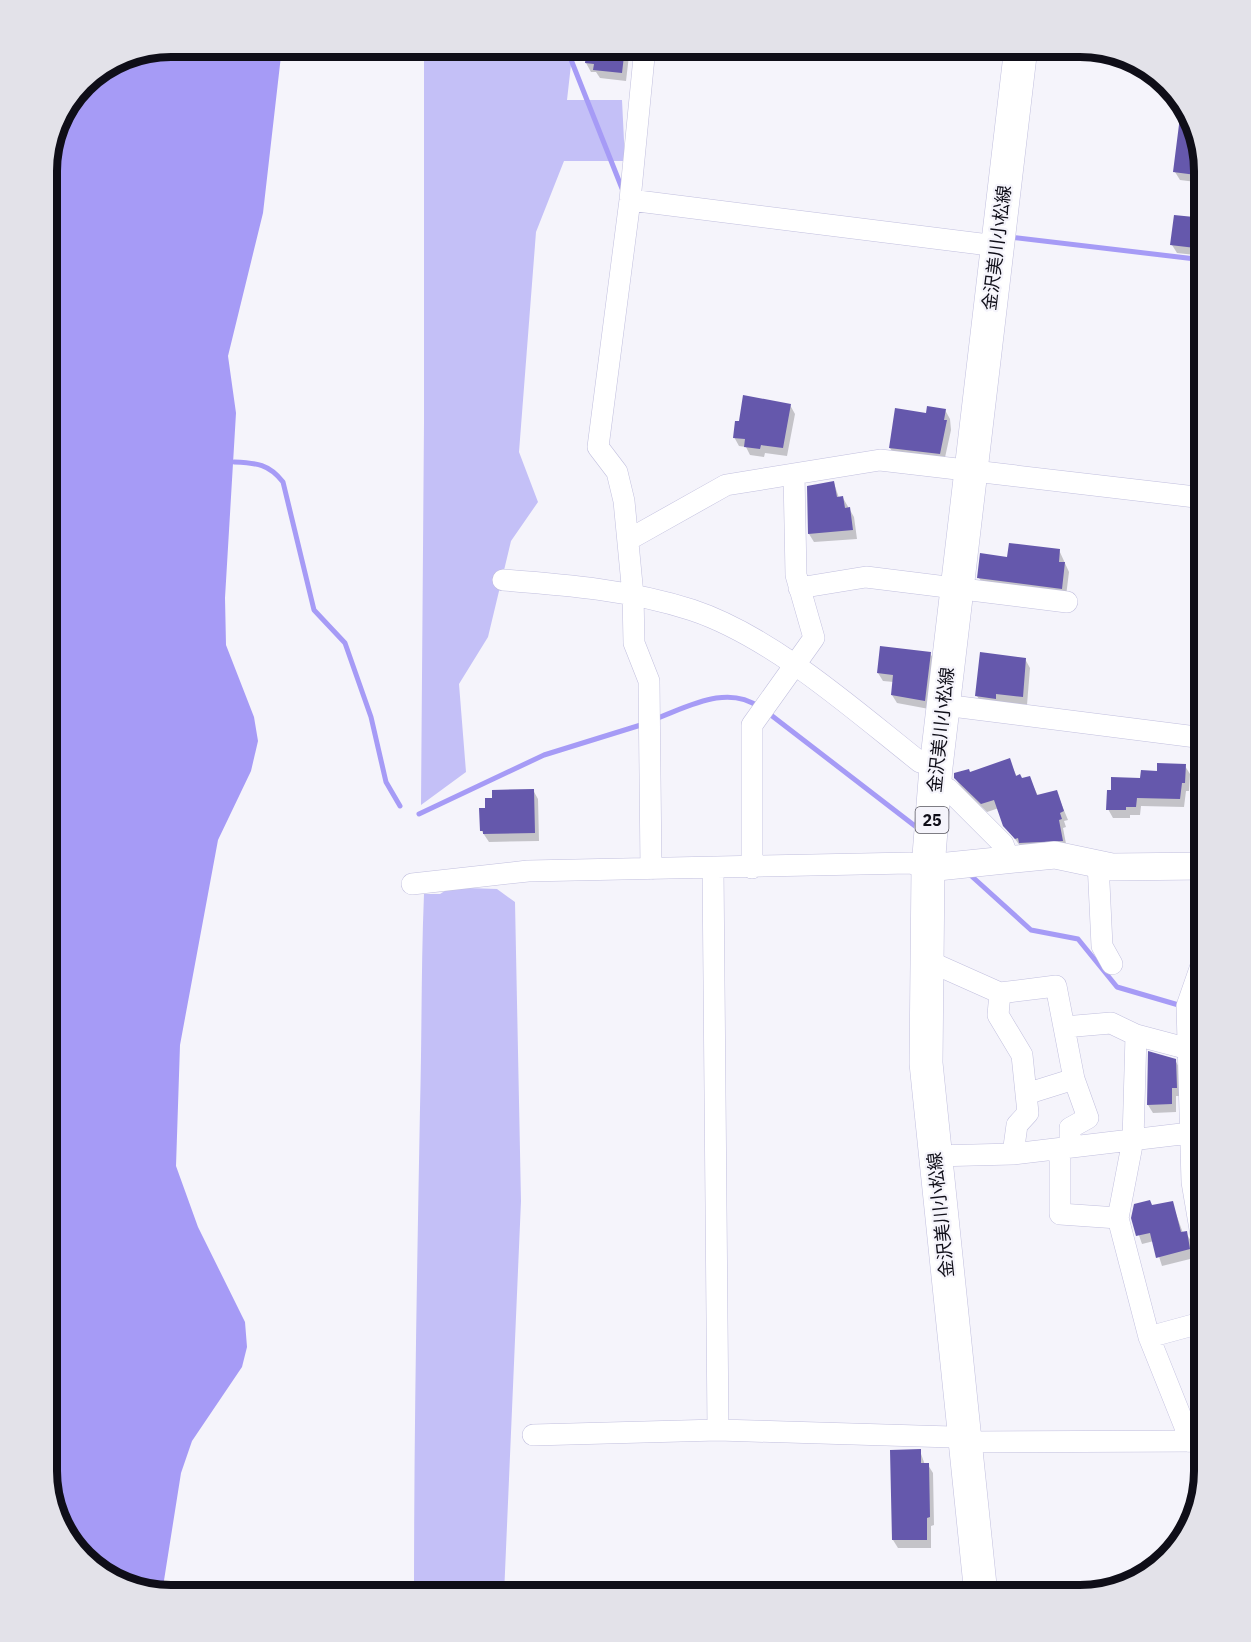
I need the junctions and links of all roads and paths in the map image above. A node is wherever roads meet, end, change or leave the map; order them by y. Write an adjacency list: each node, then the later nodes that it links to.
1 (644, 57): 3 (street)
2 (1020, 57): 4 (main road, 金沢美川小松線 / 25)
3 (630, 200): 4 (street); 8 (street)
4 (997, 246): 5 (main road, 金沢美川小松線 / 25)
5 (973, 470): 6 (street); 7 (street); 11 (main road, 金沢美川小松線 / 25)
6 (794, 474): 8 (street); 10 (street)
7 (1194, 497)
8 (628, 540): 12 (street)
9 (503, 580): 12 (street)
10 (800, 588): 11 (street); 14 (street)
11 (958, 588): 13 (street); 15 (main road, 金沢美川小松線 / 25)
12 (633, 595): 14 (street); 24 (street)
13 (1067, 602)
14 (794, 667): 17 (street); 22 (street)
15 (944, 705): 16 (street); 17 (main road, 金沢美川小松線 / 25)
16 (1194, 737)
17 (935, 776): 18 (street); 23 (main road, 金沢美川小松線 / 25)
18 (1008, 860): 19 (street); 23 (street)
19 (1098, 862): 20 (street); 27 (street)
20 (1194, 866)
21 (713, 868): 22 (street); 24 (street); 46 (street)
22 (752, 868): 23 (street)
23 (928, 868): 26 (main road, 金沢美川小松線 / 25)
24 (651, 869): 25 (street)
25 (412, 884)
26 (926, 960): 29 (street); 41 (main road, 金沢美川小松線 / 25)
27 (1112, 964)
28 (1194, 985): 32 (street)
29 (1000, 993): 30 (street); 36 (street)
30 (1064, 1028): 31 (street); 35 (street)
31 (1136, 1035): 33 (street); 38 (street)
32 (1194, 1041)
33 (1194, 1050)
34 (1194, 1078): 37 (street)
35 (1074, 1079): 36 (street); 39 (street)
36 (1026, 1094): 40 (street)
37 (1190, 1133): 38 (street); 42 (street)
38 (1133, 1140): 39 (street); 43 (street)
39 (1065, 1148): 40 (street); 43 (street)
40 (1013, 1154): 41 (street)
41 (934, 1156): 49 (main road, 金沢美川小松線 / 25)
42 (1194, 1160)
43 (1118, 1218): 45 (street)
44 (1194, 1325): 45 (street)
45 (1149, 1337): 47 (street)
46 (718, 1430): 48 (street); 49 (street)
47 (1194, 1433)
48 (533, 1435)
49 (965, 1442): 50 (street); 51 (main road, 金沢美川小松線 / 25)
50 (1194, 1442)
51 (980, 1585)

